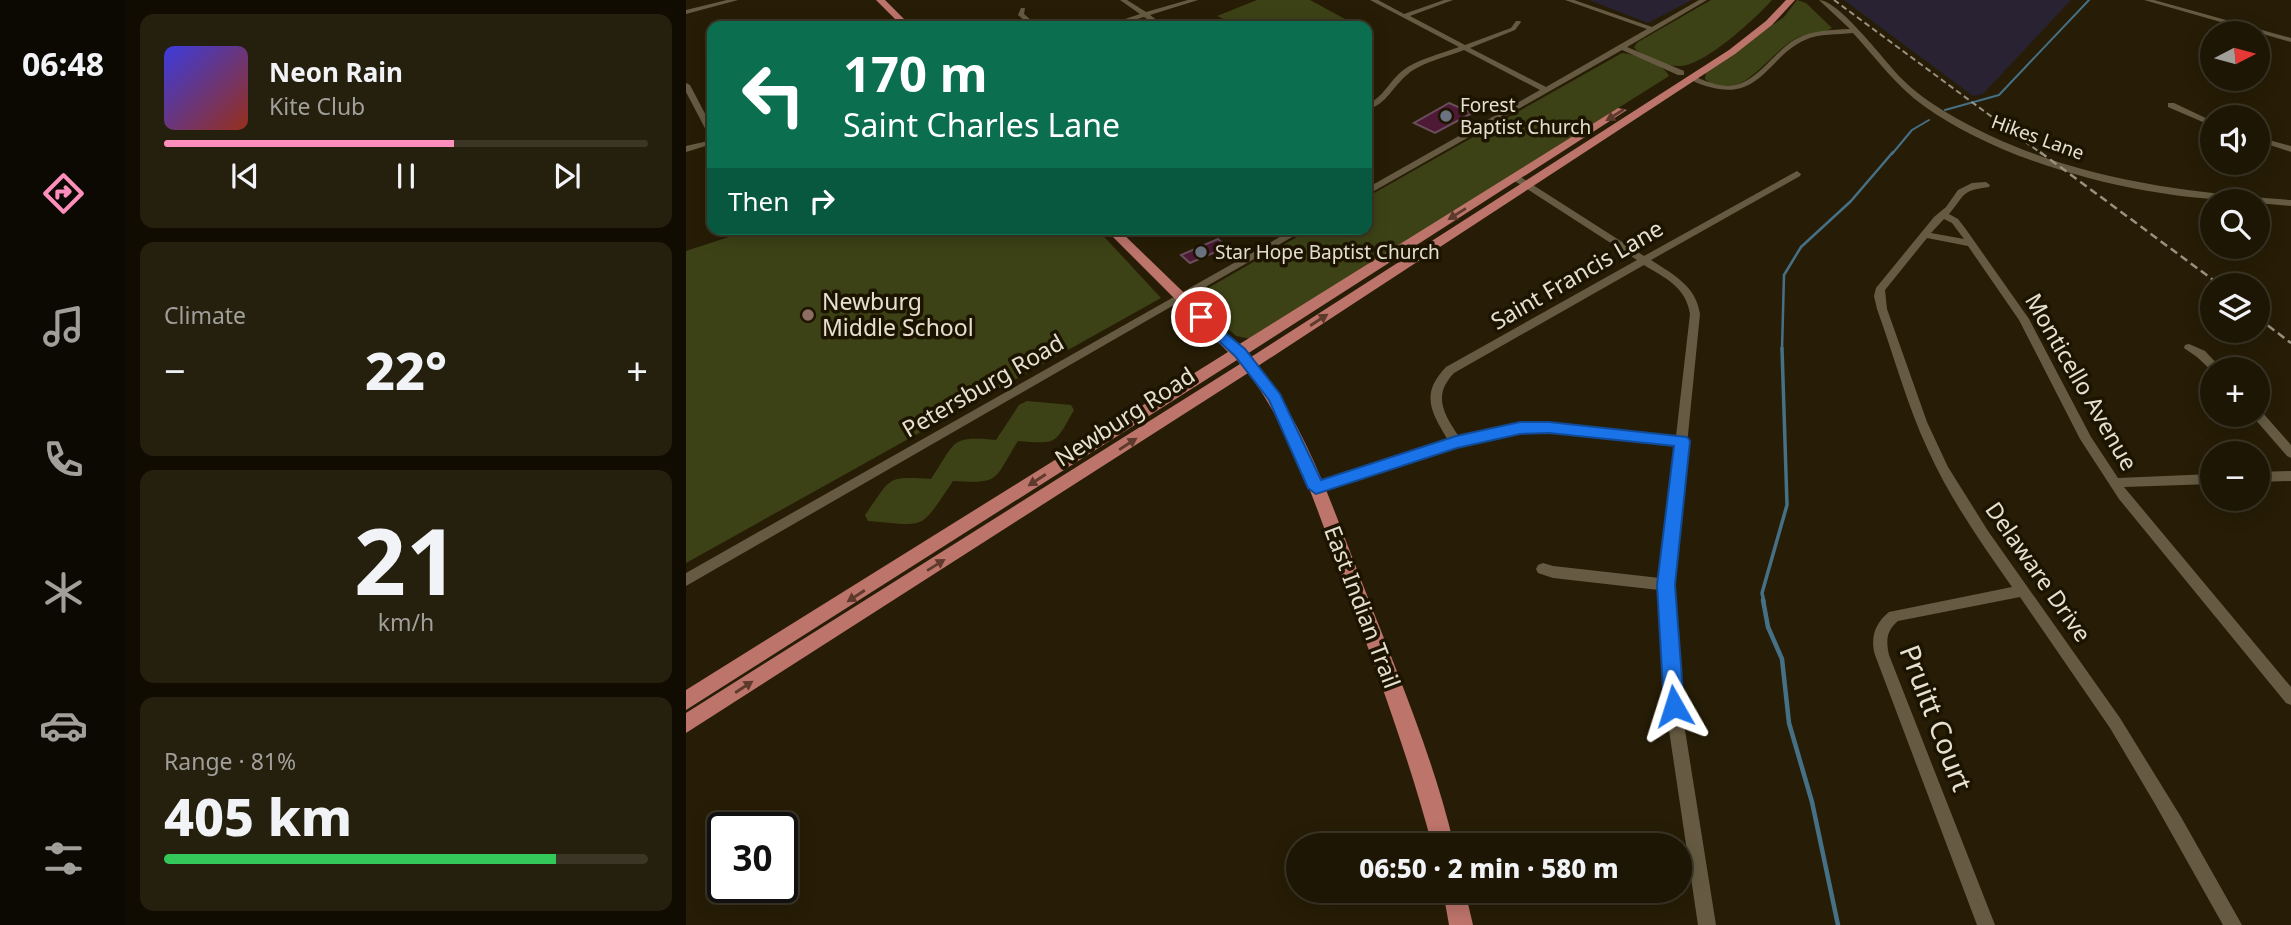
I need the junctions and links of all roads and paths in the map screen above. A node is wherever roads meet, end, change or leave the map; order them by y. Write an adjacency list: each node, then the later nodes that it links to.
1 (735, 0): 15 (street)
2 (880, 0): 18 (main road)
3 (1123, 0): 16 (street)
4 (1195, 0): 16 (street)
5 (1373, 0): 17 (street)
6 (1450, 0): 17 (street)
7 (1568, 0): 23 (street)
8 (1704, 0): 23 (street)
9 (1778, 0): 29 (main road, Newburg Road)
10 (1791, 0): 29 (main road, Newburg Road)
11 (1811, 0): 25 (street, Hikes Lane)
12 (1822, 0): 24 (street, Hikes Lane)
13 (2147, 0): 26 (street)
14 (1023, 9): 19 (street)
15 (686, 12)
16 (1144, 15): 20 (street); 21 (street)
17 (1404, 16): 27 (street)
18 (901, 21)
19 (1029, 21)
20 (1124, 21)
21 (1154, 21)
22 (1518, 22): 27 (street)
23 (1653, 29): 28 (street)
24 (1855, 31): 25 (street); 38 (street, Hikes Lane)
25 (1845, 32): 29 (street); 38 (street, Hikes Lane)
26 (2291, 40)
27 (1464, 47): 31 (street); 32 (street)
28 (1622, 47): 29 (street); 31 (street)
29 (1687, 76): 42 (main road, Newburg Road)
30 (686, 85): 35 (street)
31 (1546, 90): 45 (street)
32 (1372, 105)
33 (2171, 105): 34 (street)
34 (2200, 118)
35 (707, 125)
36 (707, 143): 39 (street)
37 (2270, 143): 40 (street)
38 (1995, 145): 44 (street, Hikes Lane)
39 (686, 149)
40 (2291, 149)
41 (1797, 174): 55 (street, Saint Francis Lane)
42 (1521, 182): 55 (street); 59 (main road, Newburg Road)
43 (1986, 185): 50 (street, Delaware Drive)
44 (2135, 188): 46 (street, Hikes Lane); 47 (street, Hikes Lane)
45 (1372, 189)
46 (2200, 202)
47 (2291, 203)
48 (2270, 209): 49 (street)
49 (2291, 210)
50 (1945, 216): 53 (street, Delaware Drive); 54 (street, Monticello Avenue)
51 (1117, 235): 56 (main road, East Indian Trail)
52 (1291, 235): 56 (street, Petersburg Road)
53 (1926, 235): 54 (street); 72 (street, Delaware Drive)
54 (1969, 243): 67 (street, Monticello Avenue)
55 (1643, 260): 61 (street); 62 (street, Saint Francis Lane)
56 (1181, 298): 59 (main road, East Indian Trail); 70 (street, Petersburg Road)
57 (2189, 348): 58 (street)
58 (2204, 357)
59 (1245, 358): 68 (main road, East Indian Trail); 74 (main road, Newburg Road, one-way to 74); 75 (main road, Newburg Road, one-way to 59)
60 (2268, 427): 63 (street)
61 (1682, 441): 62 (street); 71 (street)
62 (1456, 442): 68 (street)
63 (2291, 453)
64 (2291, 476): 65 (street)
65 (2270, 477)
66 (2200, 480): 67 (street)
67 (2115, 483): 73 (street, Monticello Avenue)
68 (1316, 488): 76 (main road, East Indian Trail)
69 (1543, 569): 71 (street)
70 (686, 580)
71 (1666, 585): 79 (street)
72 (2022, 591): 80 (street, Pruitt Court); 81 (street, Delaware Drive)
73 (2291, 698)
74 (686, 701)
75 (686, 724)
76 (1440, 833)
77 (1456, 903): 78 (main road)
78 (1461, 925)
79 (1707, 925)
80 (1986, 925)
81 (2233, 925)

